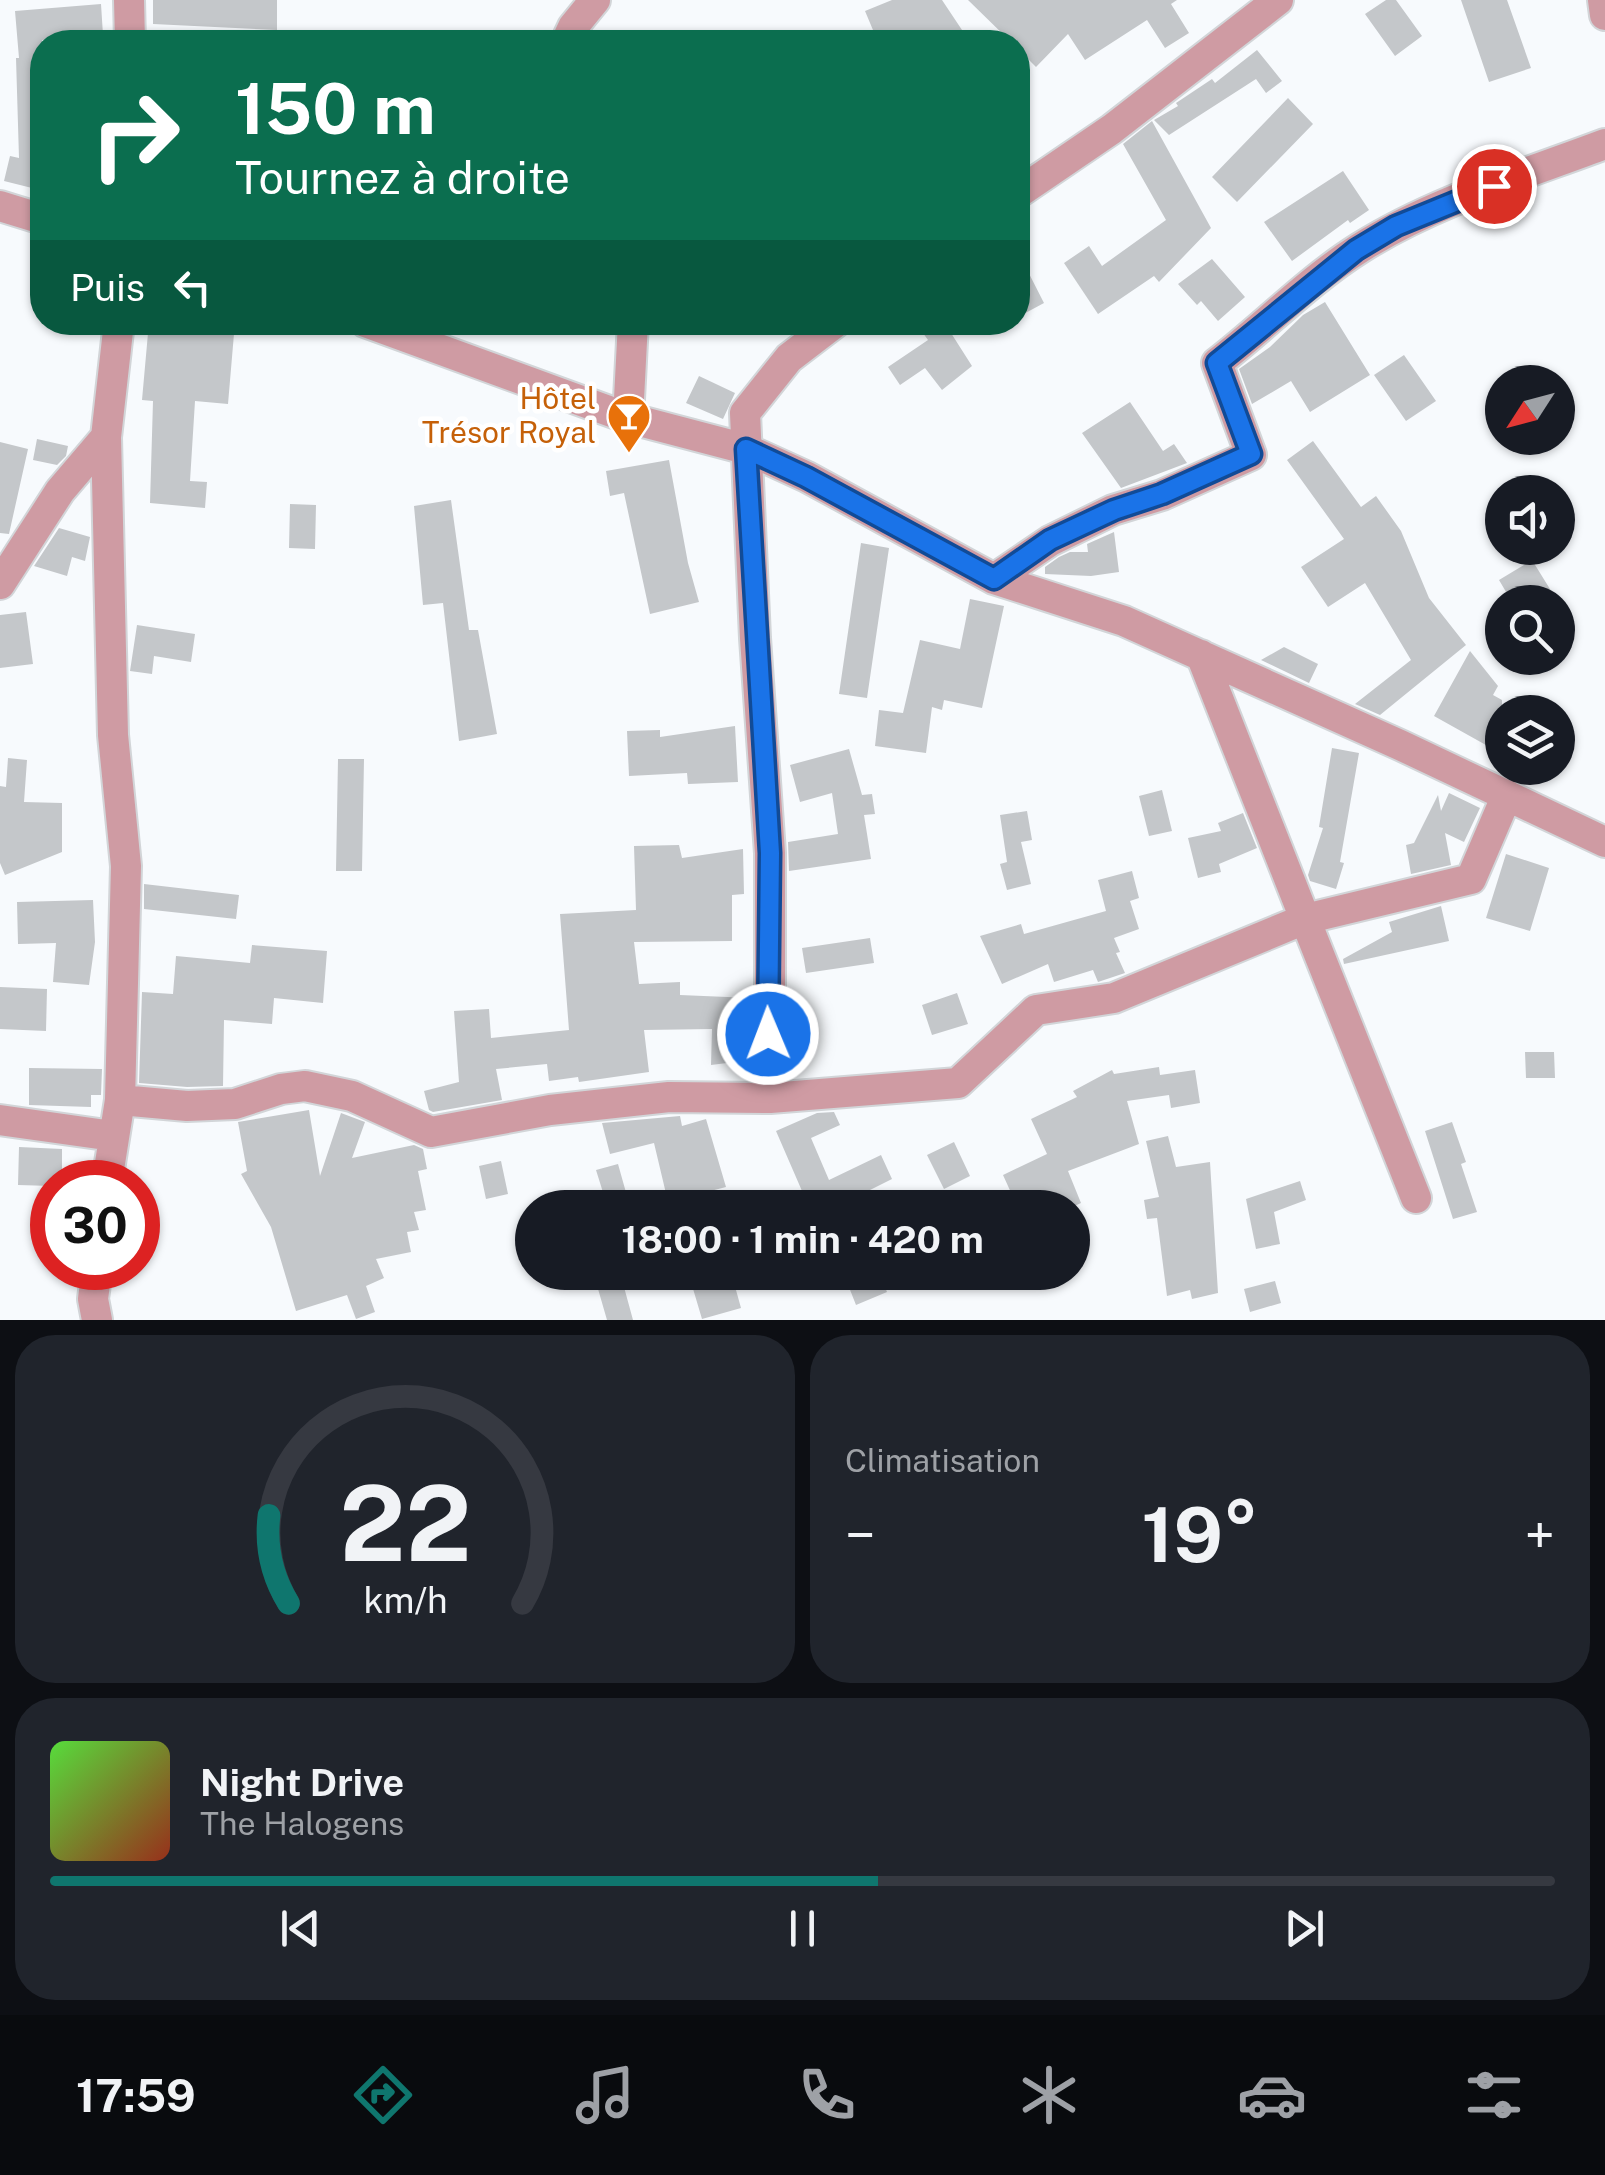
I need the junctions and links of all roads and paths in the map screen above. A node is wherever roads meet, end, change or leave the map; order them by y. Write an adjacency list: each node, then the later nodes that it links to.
1 (129, 0): 6 (street)
2 (595, 0): 7 (street)
3 (1278, 0): 9 (street)
4 (1603, 0): 5 (street)
5 (1605, 15)
6 (130, 30)
7 (572, 30)
8 (1605, 144): 19 (street)
9 (1030, 185)
10 (0, 206): 11 (street)
11 (30, 216)
12 (118, 335): 17 (street)
13 (401, 335): 16 (street)
14 (632, 335): 16 (street)
15 (819, 335): 18 (street)
16 (628, 418): 18 (street)
17 (106, 437): 20 (street); 26 (street)
18 (746, 449): 19 (street); 25 (street)
19 (994, 579): 21 (street)
20 (0, 584)
21 (1201, 655): 22 (street); 24 (street)
22 (1506, 795): 23 (street); 24 (street)
23 (1605, 842)
24 (1305, 919): 25 (street); 30 (street)
25 (770, 1098): 26 (street)
26 (120, 1100): 28 (street)
27 (0, 1120): 28 (street)
28 (112, 1136): 29 (street)
29 (109, 1160)
30 (1416, 1198)
31 (94, 1290): 32 (street)
32 (97, 1320)

